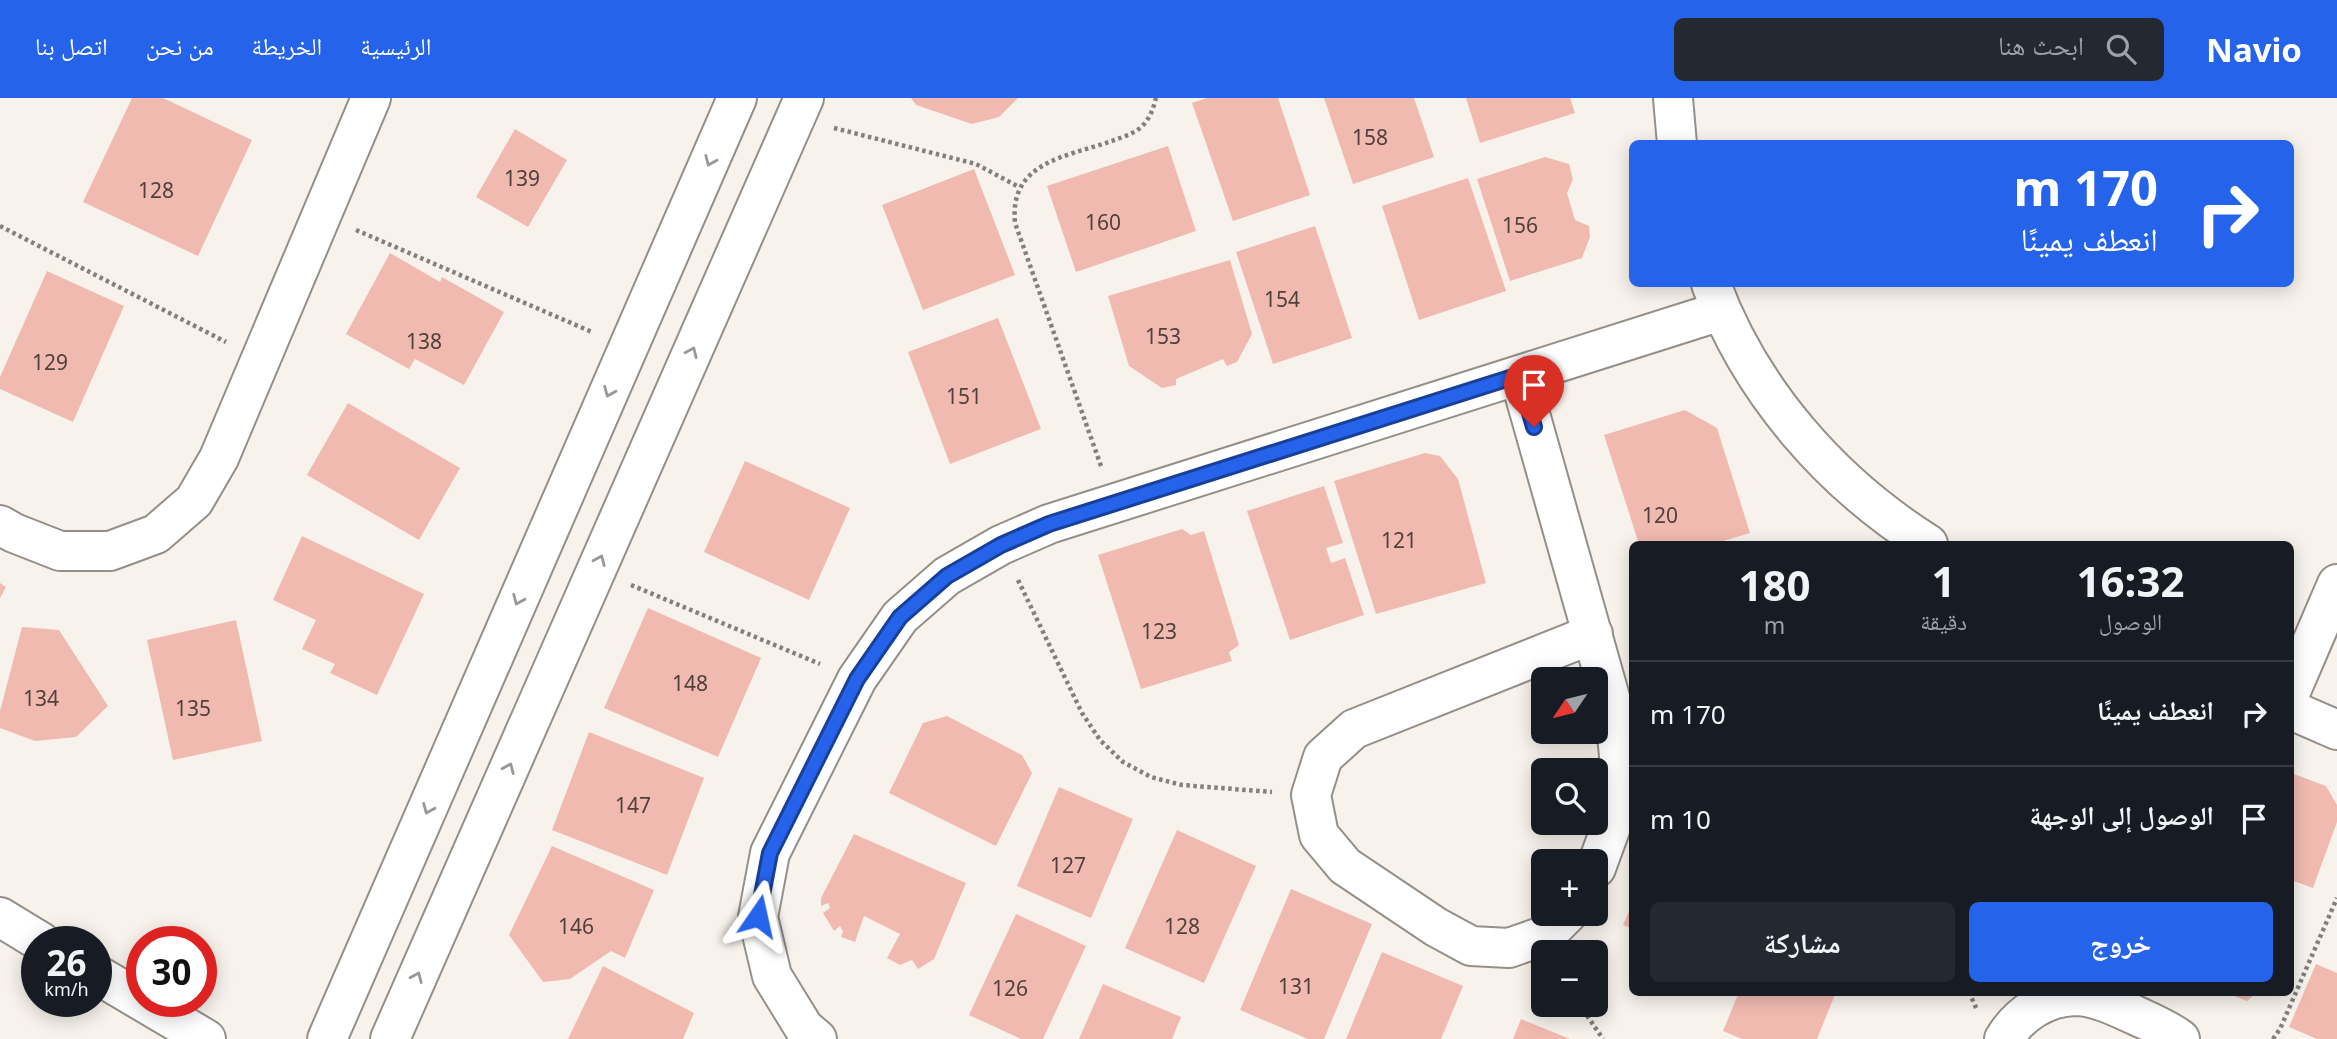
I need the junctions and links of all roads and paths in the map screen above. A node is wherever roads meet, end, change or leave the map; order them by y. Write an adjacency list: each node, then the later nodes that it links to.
1 (371, 98): 8 (street)
2 (737, 98): 11 (street, one-way to 11)
3 (1156, 98): 7 (path)
4 (1673, 98): 6 (street)
5 (800, 108): 7 (path); 18 (street, one-way to 5)
6 (1677, 140)
7 (1019, 187): 14 (path)
8 (322, 215): 11 (path); 12 (street)
9 (0, 226): 12 (path)
10 (1716, 297): 13 (street); 16 (street)
11 (628, 347): 34 (street, one-way to 34)
12 (260, 360): 15 (street)
13 (1519, 375): 14 (street); 20 (street)
14 (1114, 504): 17 (street)
15 (0, 524)
16 (1923, 541)
17 (1001, 545): 21 (street); 25 (path)
18 (596, 570): 21 (path); 35 (street, one-way to 18)
19 (2337, 584): 22 (street)
20 (1592, 634): 25 (street); 26 (street)
21 (857, 679): 36 (street)
22 (2294, 684)
23 (2294, 711): 24 (street)
24 (2337, 730)
25 (1311, 795): 29 (street)
26 (1603, 849)
27 (2337, 898): 40 (path)
28 (0, 917): 30 (street)
29 (1555, 926)
30 (21, 930)
31 (112, 983): 33 (street)
32 (1588, 1017): 37 (path)
33 (206, 1039)
34 (327, 1039)
35 (390, 1039)
36 (817, 1039)
37 (1603, 1039)
38 (2004, 1039): 39 (street)
39 (2180, 1039)
40 (2273, 1039)

